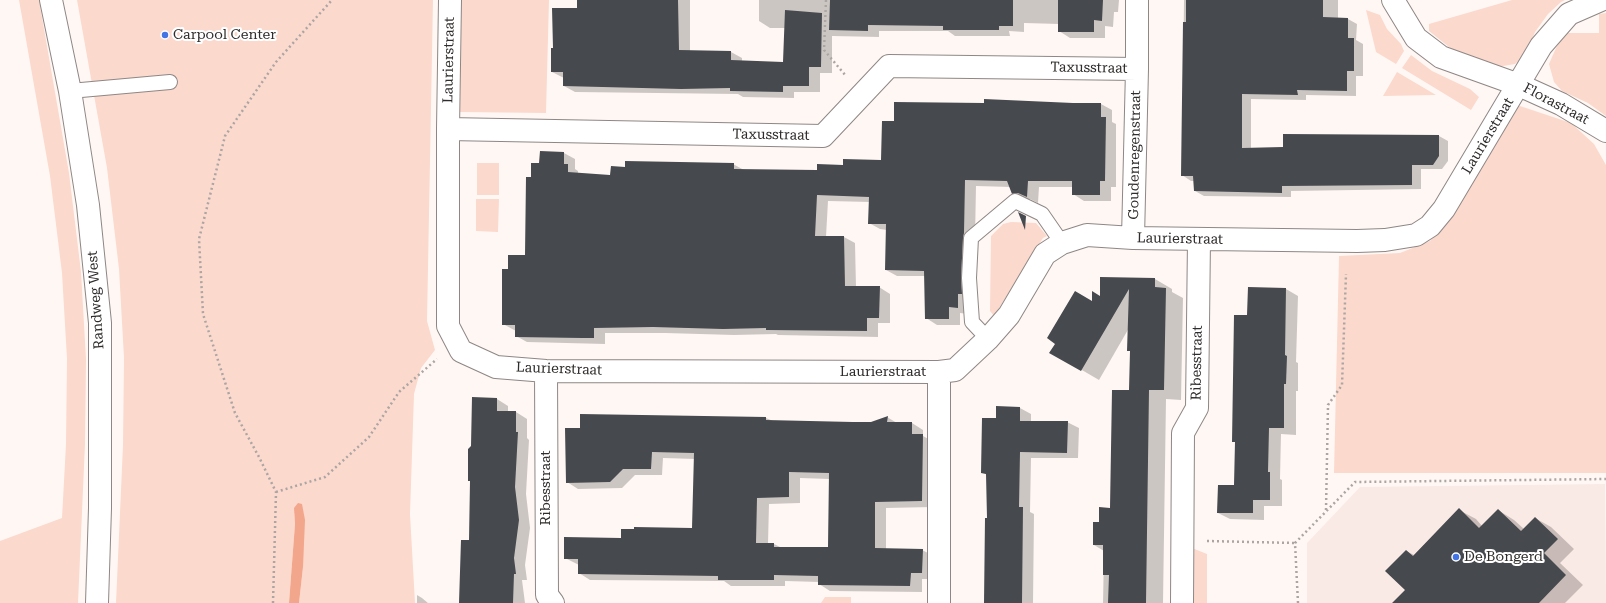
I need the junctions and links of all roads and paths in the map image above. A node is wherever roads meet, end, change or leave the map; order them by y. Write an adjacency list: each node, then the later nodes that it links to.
1 (51, 0): 11 (street, Randweg West)
2 (332, 0): 24 (path)
3 (450, 0): 13 (street, Laurierstraat)
4 (826, 0): 12 (path)
5 (1137, 0): 8 (street, Goudenregenstraat)
6 (1393, 0): 10 (street, Florastraat)
7 (1601, 0): 10 (street, Laurierstraat)
8 (1137, 69): 12 (street, Taxusstraat); 15 (street, Goudenregenstraat)
9 (170, 82): 11 (lane)
10 (1519, 84): 14 (street, Florastraat); 16 (street, Laurierstraat)
11 (70, 92): 28 (street, Randweg West)
12 (861, 95): 13 (street, Taxusstraat)
13 (448, 130): 20 (street, Laurierstraat)
14 (1606, 132)
15 (1133, 238): 16 (street, Laurierstraat); 17 (street, Laurierstraat)
16 (1199, 239): 26 (street, Ribesstraat)
17 (1062, 242): 19 (street, Laurierstraat); 19 (lane)
18 (1346, 274): 25 (path)
19 (988, 339): 22 (street, Laurierstraat)
20 (460, 351): 21 (street, Laurierstraat); 24 (path)
21 (546, 371): 22 (street, Laurierstraat); 30 (street, Ribesstraat)
22 (939, 372): 31 (street)
23 (1606, 479): 25 (path)
24 (276, 492): 29 (path)
25 (1326, 511): 27 (path)
26 (1182, 541): 27 (path); 32 (street, Ribesstraat)
27 (1295, 543): 33 (path)
28 (96, 603)
29 (273, 603)
30 (553, 603)
31 (939, 603)
32 (1182, 603)
33 (1298, 603)

